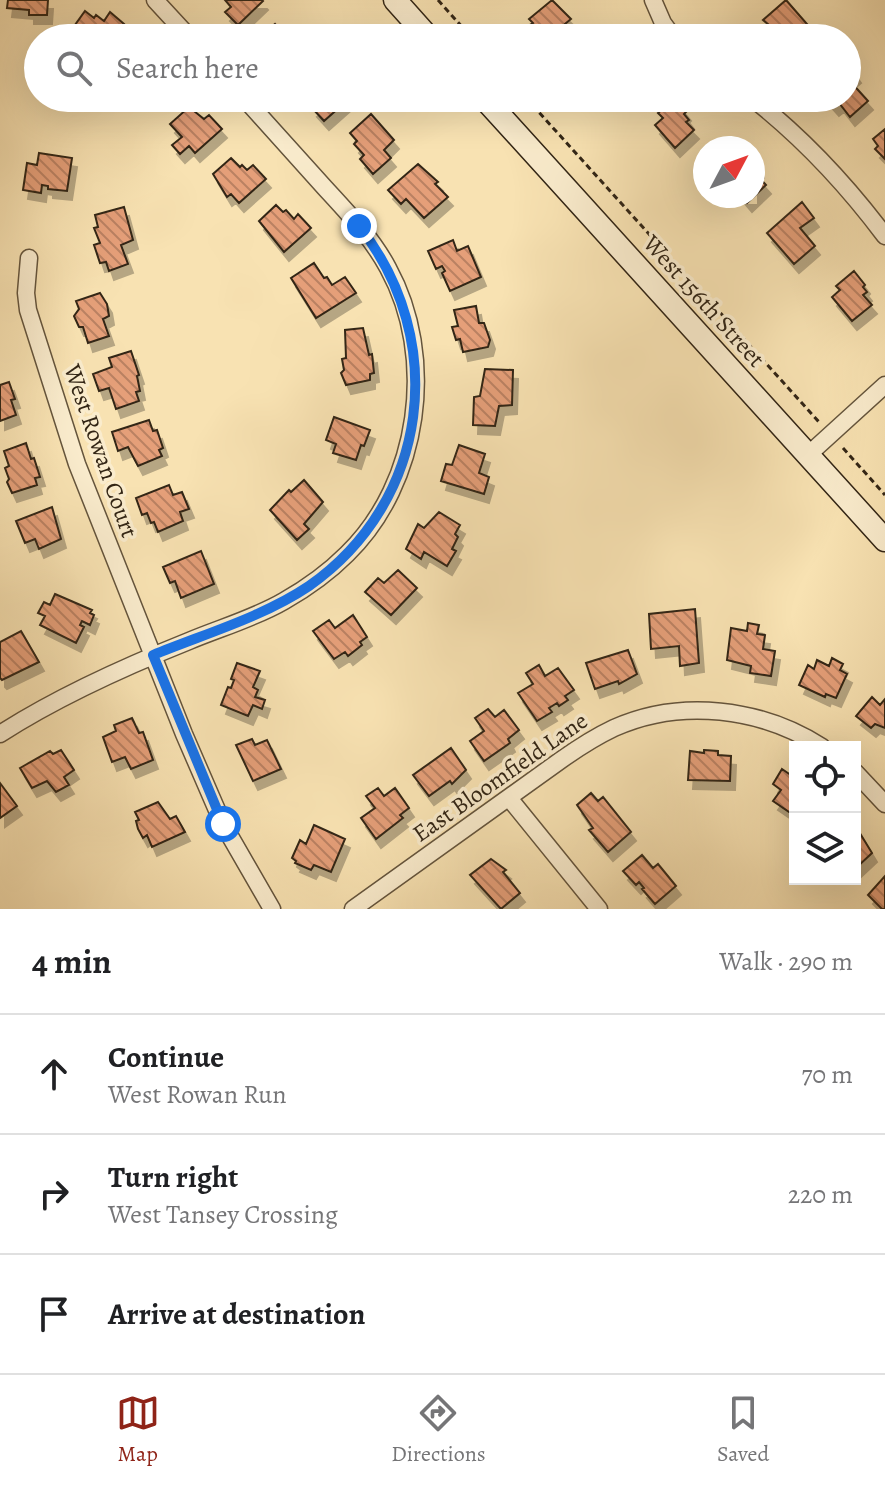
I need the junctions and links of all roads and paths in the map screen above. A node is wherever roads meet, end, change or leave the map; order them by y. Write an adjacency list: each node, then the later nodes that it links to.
1 (155, 0): 5 (street)
2 (395, 0): 6 (street)
3 (438, 0): 7 (path)
4 (653, 0): 8 (street)
5 (177, 24)
6 (416, 24)
7 (459, 24)
8 (664, 24)
9 (257, 112): 20 (street)
10 (497, 112): 17 (street, West 156th Street)
11 (539, 112): 16 (path)
12 (770, 112): 13 (street)
13 (885, 236)
14 (29, 258): 20 (street, West Rowan Court)
15 (885, 385): 16 (street)
16 (830, 434): 17 (street); 18 (path)
17 (808, 455): 19 (street, West 156th Street)
18 (885, 495)
19 (885, 540)
20 (153, 655): 21 (street); 26 (street, West Rowan Court)
21 (0, 734)
22 (810, 741): 24 (street, East Bloomfield Lane)
23 (861, 778): 25 (street)
24 (509, 798): 27 (street, East Bloomfield Lane); 28 (street)
25 (885, 804)
26 (272, 909)
27 (353, 909)
28 (599, 909)

